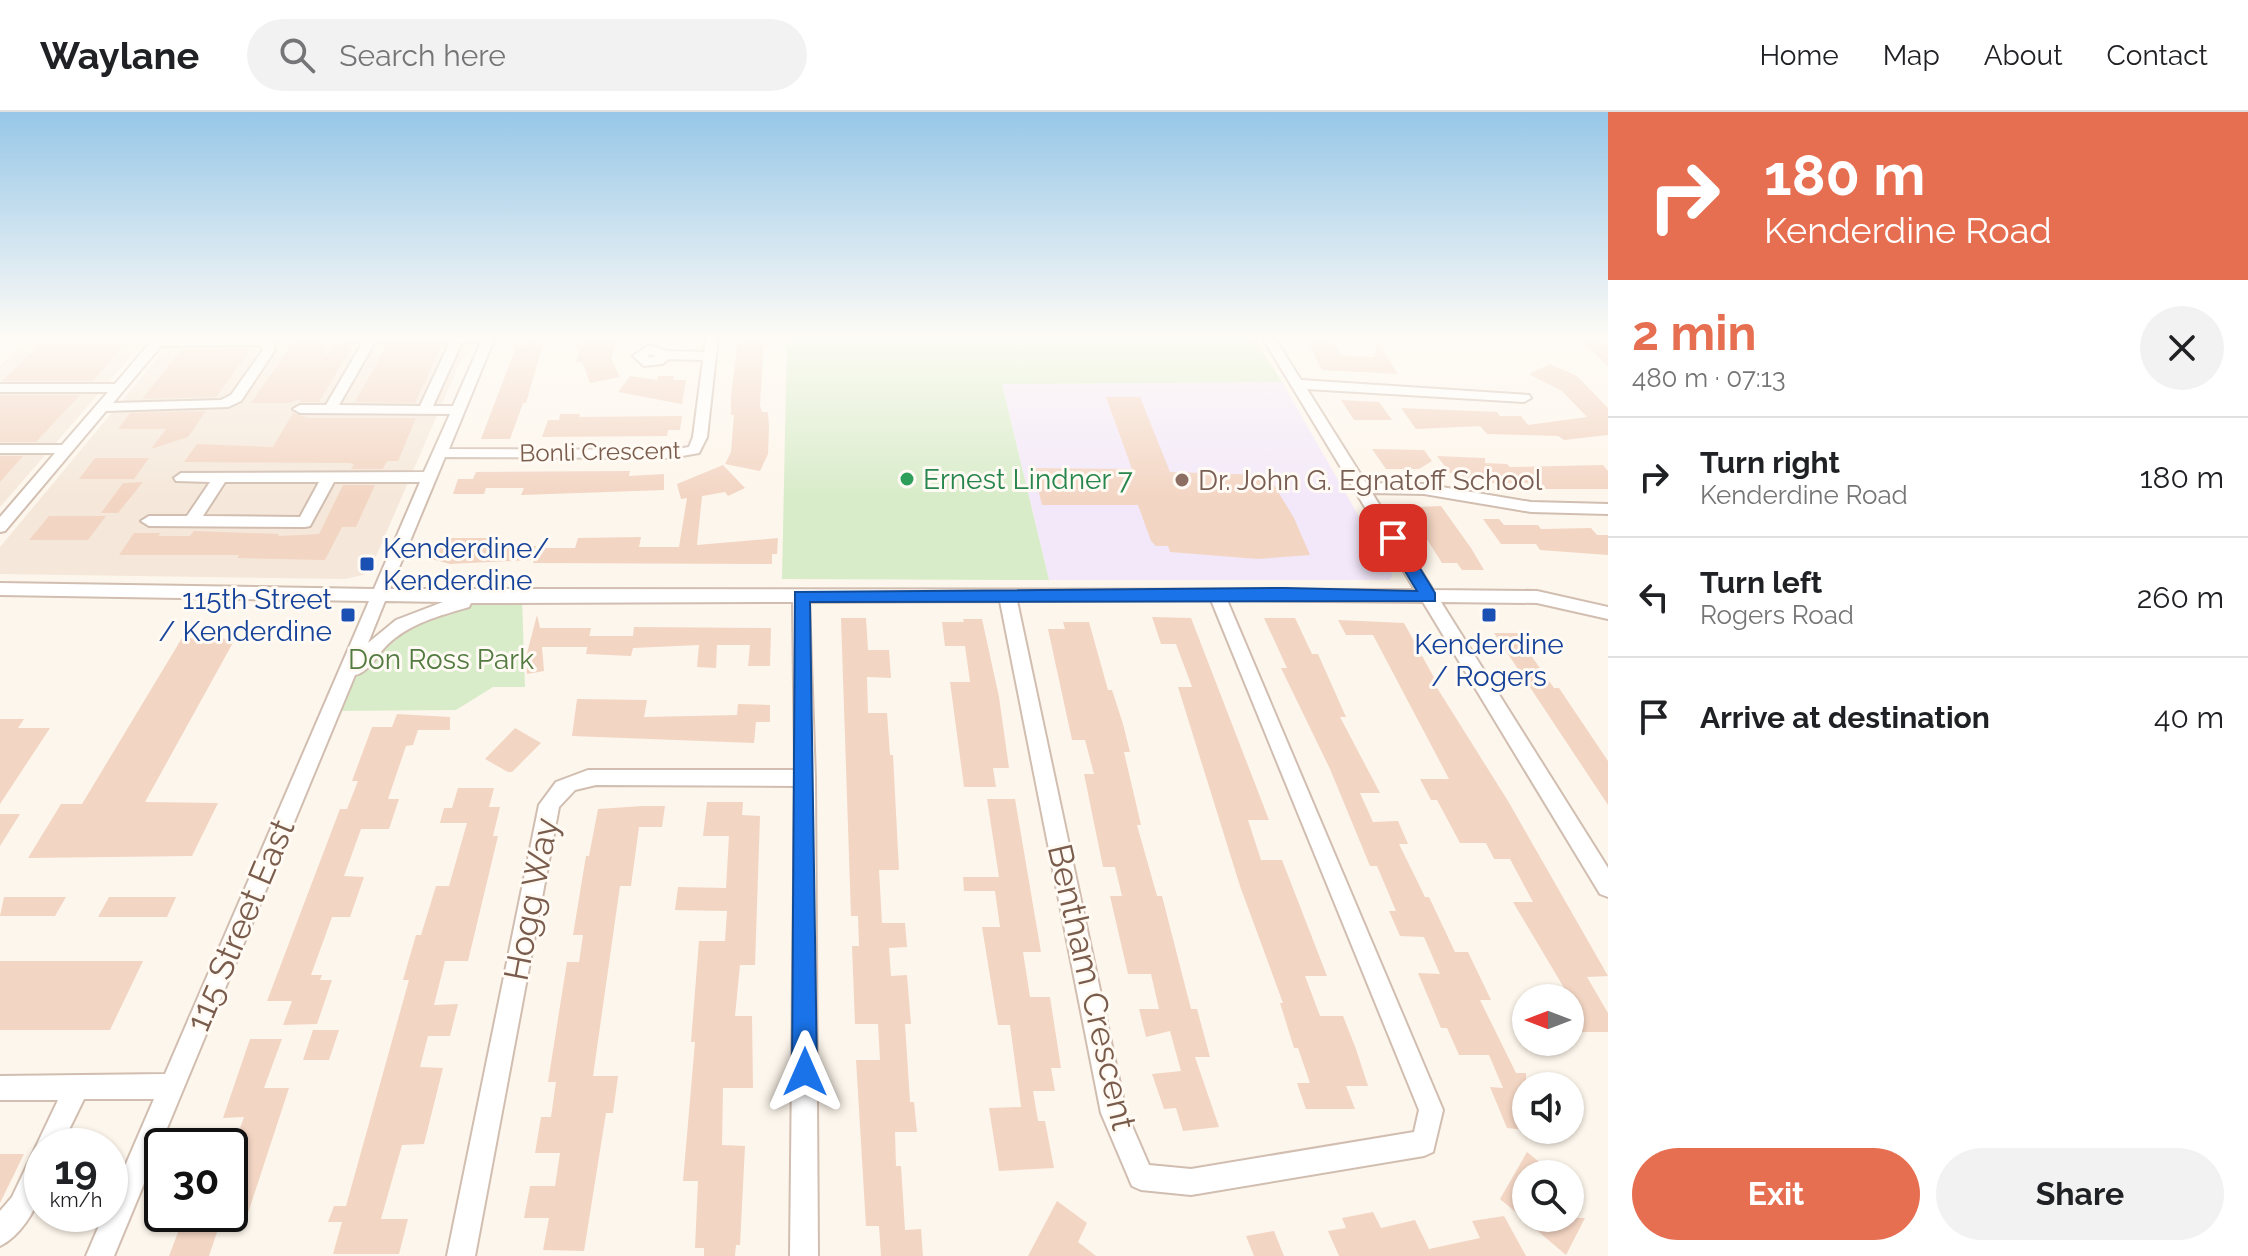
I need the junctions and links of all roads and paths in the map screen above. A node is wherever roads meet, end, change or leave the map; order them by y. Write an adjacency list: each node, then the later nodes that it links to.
1 (118, 390): 10 (street)
2 (241, 390): 10 (street)
3 (341, 390): 12 (street)
4 (434, 390): 13 (street)
5 (466, 390): 14 (street, 115 Street East)
6 (705, 390): 17 (street, Bonli Crescent)
7 (1301, 390): 22 (street)
8 (1401, 390): 9 (street)
9 (1524, 398)
10 (103, 407): 16 (street)
11 (300, 409): 12 (street)
12 (330, 409): 13 (street)
13 (425, 409): 14 (street)
14 (458, 410): 17 (street, 115 Street East)
15 (0, 449): 16 (street)
16 (67, 449): 26 (street)
17 (440, 453): 20 (street, 115 Street East)
18 (221, 477): 19 (street); 21 (street); 25 (street)
19 (329, 477): 20 (street); 25 (street)
20 (430, 477): 28 (street, 115 Street East)
21 (181, 478)
22 (1360, 488): 23 (street); 33 (street)
23 (1608, 509)
24 (149, 521): 25 (street)
25 (192, 521)
26 (1, 524)
27 (0, 589): 28 (street)
28 (381, 595): 32 (street); 35 (street, 115 Street East)
29 (1007, 595): 30 (street); 30 (street, Bentham Crescent); 31 (street)
30 (1217, 595): 33 (street)
31 (801, 596): 32 (street); 36 (street)
32 (488, 597): 35 (street)
33 (1429, 597): 34 (street); 37 (street)
34 (1608, 613)
35 (338, 693): 38 (street, 115 Street East)
36 (805, 778): 45 (street, Hogg Way); 46 (street)
37 (1608, 887)
38 (172, 1086): 40 (street); 44 (street, 115 Street East)
39 (0, 1088): 40 (street)
40 (77, 1088): 41 (street)
41 (57, 1128)
42 (24, 1199): 43 (street)
43 (0, 1232)
44 (100, 1256)
45 (461, 1256)
46 (804, 1256)

